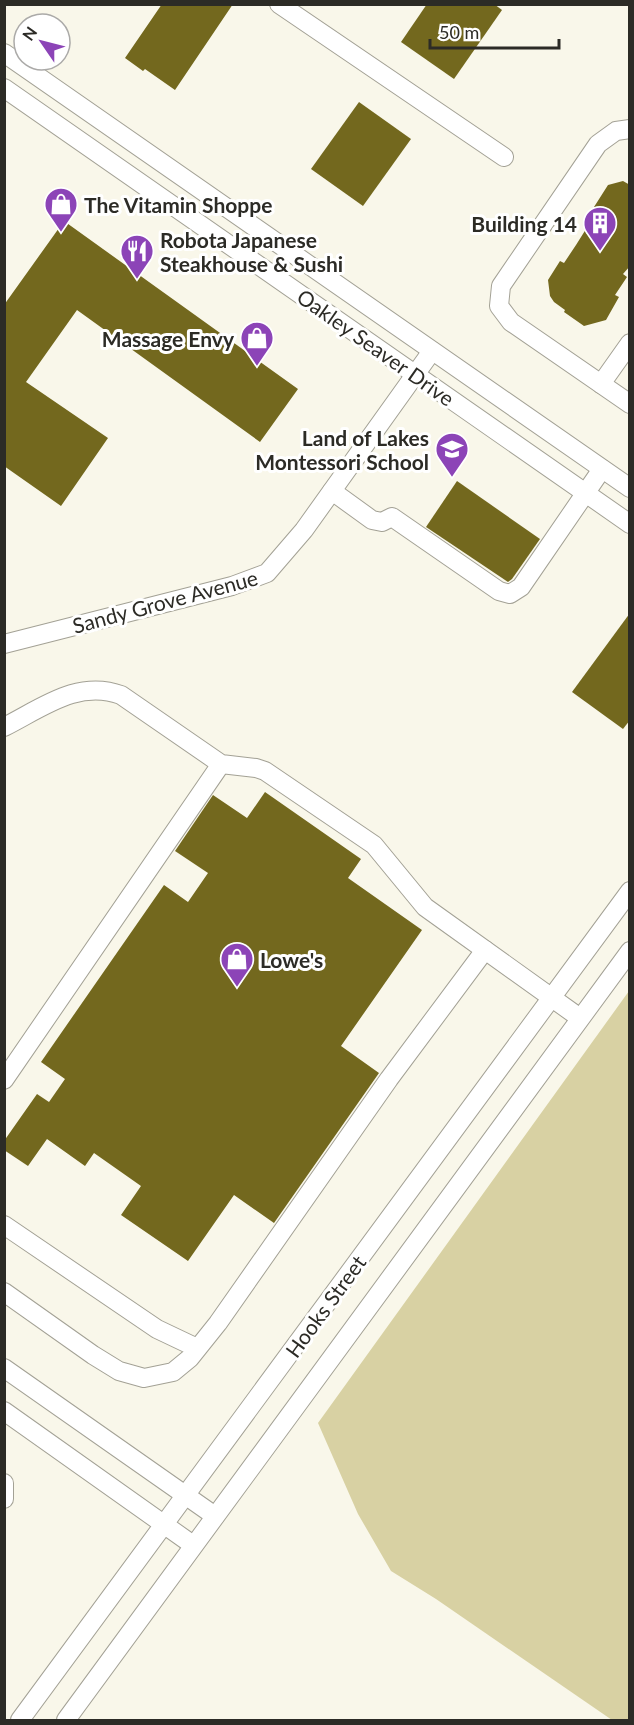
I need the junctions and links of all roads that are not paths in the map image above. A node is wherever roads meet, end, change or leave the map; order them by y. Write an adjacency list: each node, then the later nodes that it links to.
1 (279, 4): 5 (street)
2 (4, 53): 7 (street, Oakley Seaver Drive)
3 (4, 88): 8 (street, Oakley Seaver Drive)
4 (630, 129): 9 (street)
5 (504, 157)
6 (630, 343): 9 (street)
7 (432, 351): 8 (street, Sandy Grove Avenue); 11 (street, Oakley Seaver Drive)
8 (416, 374): 13 (street, Sandy Grove Avenue); 14 (street, Oakley Seaver Drive)
9 (601, 384): 10 (street)
10 (630, 404)
11 (602, 469): 12 (street, Oakley Seaver Drive); 14 (street)
12 (630, 489)
13 (332, 491): 14 (street); 16 (street, Sandy Grove Avenue)
14 (585, 493): 15 (street, Oakley Seaver Drive)
15 (630, 524)
16 (4, 644)
17 (4, 727): 18 (street)
18 (221, 764): 20 (street); 24 (street)
19 (630, 891): 22 (street, Hooks Street)
20 (485, 950): 22 (street); 27 (street)
21 (630, 951): 23 (street, Hooks Street)
22 (552, 998): 23 (street); 31 (street, Hooks Street)
23 (580, 1018): 33 (street, Hooks Street)
24 (4, 1080)
25 (4, 1226): 27 (street)
26 (4, 1292): 27 (street)
27 (197, 1348)
28 (4, 1368): 31 (street)
29 (4, 1411): 34 (street)
30 (4, 1483): 32 (street)
31 (185, 1495): 33 (street); 34 (street, Hooks Street)
32 (4, 1500)
33 (215, 1516): 35 (street, Hooks Street)
34 (164, 1524): 35 (street); 36 (street, Hooks Street)
35 (193, 1545): 37 (street, Hooks Street)
36 (20, 1720)
37 (66, 1720)

